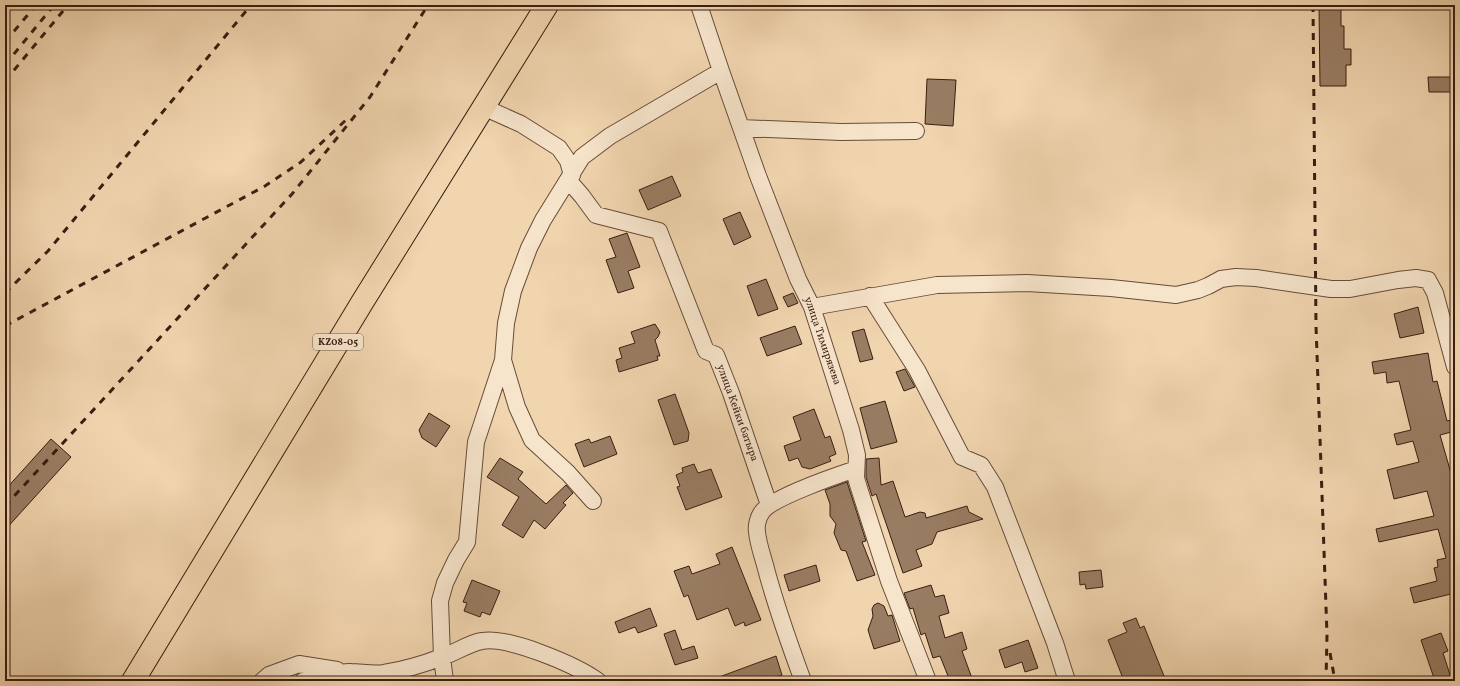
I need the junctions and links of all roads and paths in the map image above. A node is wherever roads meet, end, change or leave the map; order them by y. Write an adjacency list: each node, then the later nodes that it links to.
1 (547, 5): 4 (main road, KZ08-05)
2 (699, 5): 3 (street, улица Тимирязева)
3 (721, 71): 5 (street, улица Тимирязева); 7 (street)
4 (483, 107): 7 (street); 18 (main road, KZ08-05)
5 (741, 128): 6 (street); 9 (street, улица Тимирязева)
6 (916, 131)
7 (570, 178): 10 (street); 14 (street, улица Кейки батыра)
8 (870, 296): 9 (street); 11 (street); 25 (street)
9 (812, 307): 12 (street, улица Тимирязева)
10 (503, 360): 13 (street); 15 (street)
11 (1455, 367)
12 (856, 469): 14 (street); 24 (street, улица Тимирязева)
13 (593, 501)
14 (769, 505): 23 (street)
15 (442, 657): 16 (street); 17 (street); 21 (street)
16 (344, 676): 19 (street); 20 (street)
17 (576, 677): 22 (street)
18 (133, 681)
19 (262, 681)
20 (303, 681)
21 (445, 681)
22 (598, 681)
23 (803, 681)
24 (928, 681)
25 (1067, 681)

